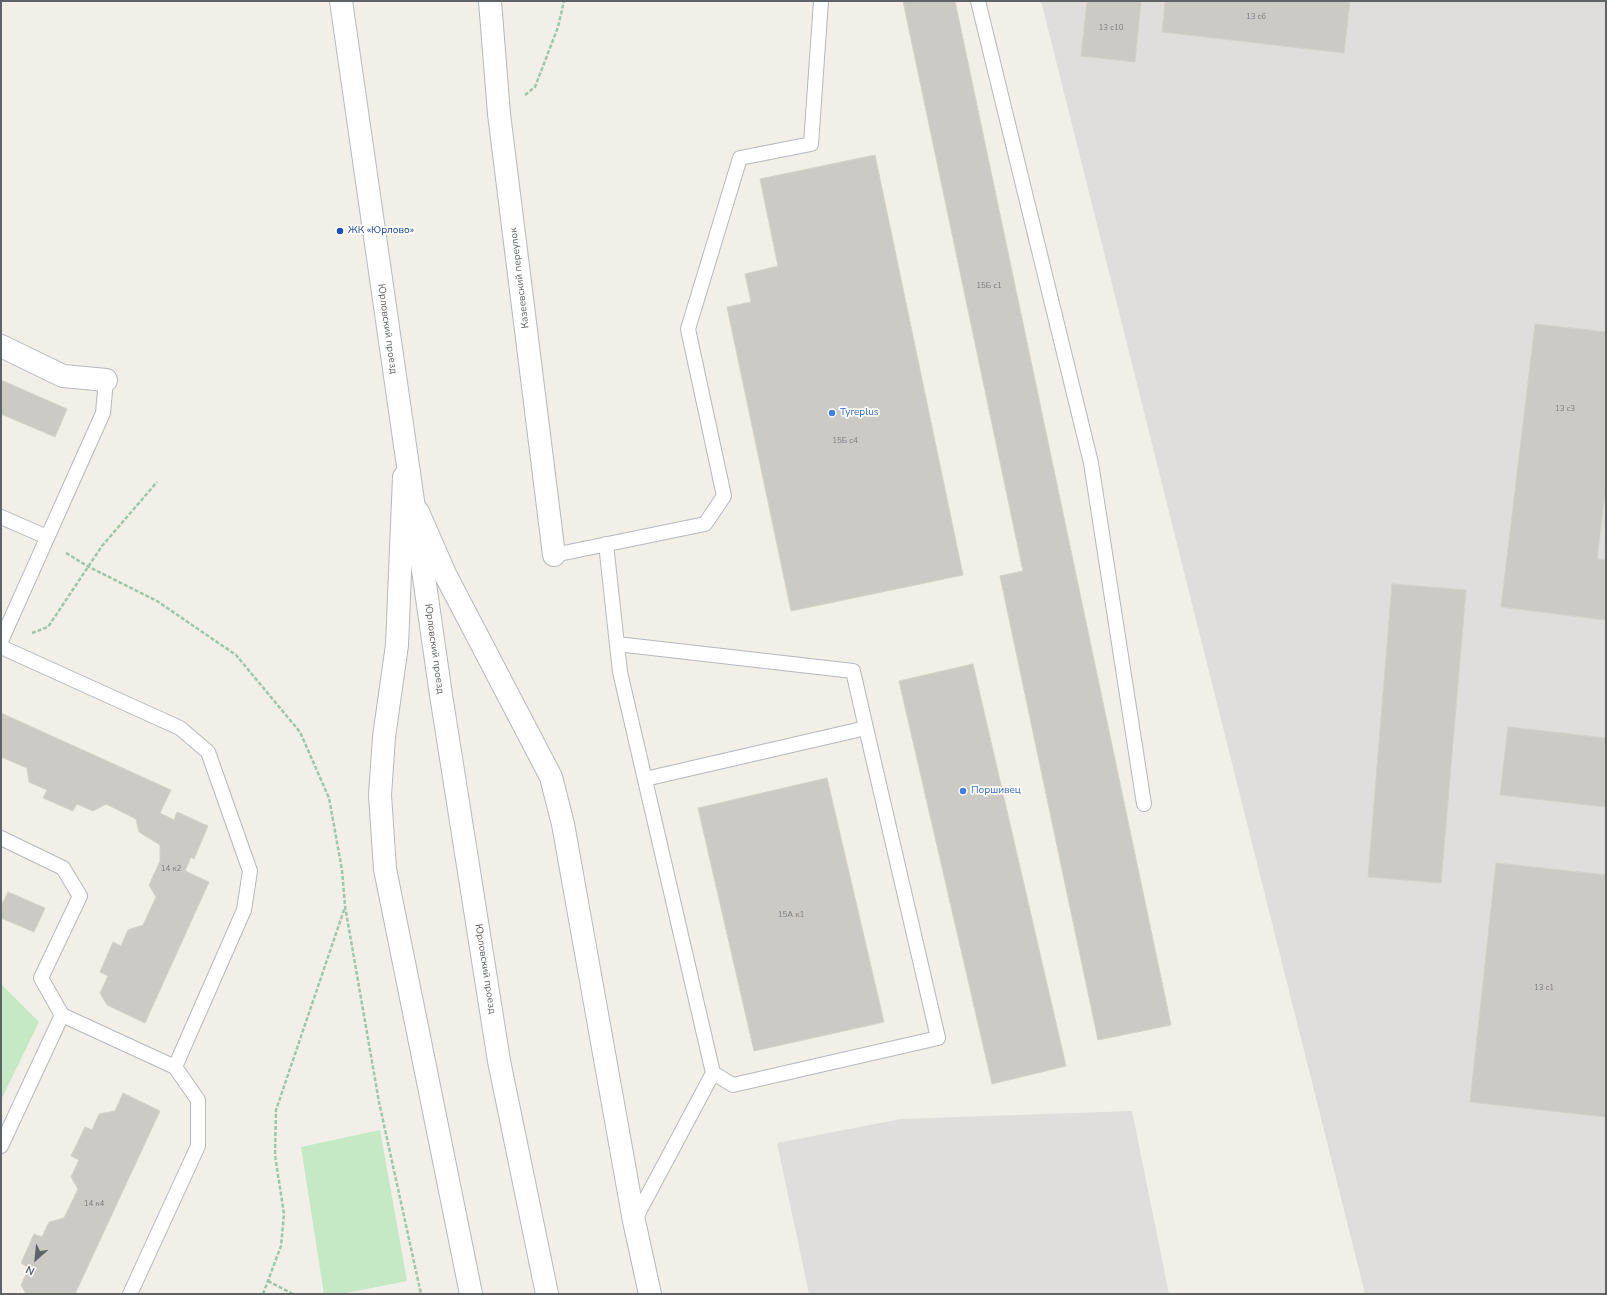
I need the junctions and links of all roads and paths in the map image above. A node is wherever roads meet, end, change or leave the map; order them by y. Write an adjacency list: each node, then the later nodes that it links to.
1 (341, 1): 9 (street, Юрловский проезд)
2 (490, 1): 15 (street, Казеевский переулок)
3 (564, 1): 6 (path)
4 (821, 1): 14 (lane)
5 (978, 1): 23 (lane)
6 (521, 98)
7 (1, 346): 8 (street)
8 (106, 380): 13 (lane)
9 (405, 453): 11 (street, Юрловский проезд); 36 (street)
10 (157, 482): 16 (path)
11 (412, 499): 30 (street); 37 (street, Юрловский проезд)
12 (1, 517): 13 (lane)
13 (47, 537): 16 (path); 18 (lane)
14 (606, 544): 15 (lane); 19 (lane)
15 (554, 555)
16 (89, 567): 17 (path); 25 (path)
17 (28, 635)
18 (1, 641)
19 (617, 644): 21 (lane); 22 (lane)
20 (1, 647): 27 (lane)
21 (866, 728): 22 (lane); 28 (lane)
22 (645, 779): 28 (lane)
23 (1144, 804)
24 (1, 838): 26 (lane)
25 (345, 906): 31 (path); 35 (path)
26 (62, 1014): 27 (lane); 29 (lane)
27 (175, 1067): 32 (lane)
28 (713, 1073): 30 (lane)
29 (1, 1146)
30 (634, 1221): 38 (street)
31 (268, 1281): 33 (path); 34 (path)
32 (130, 1294)
33 (263, 1294)
34 (293, 1294)
35 (420, 1294)
36 (471, 1294)
37 (547, 1294)
38 (650, 1294)

